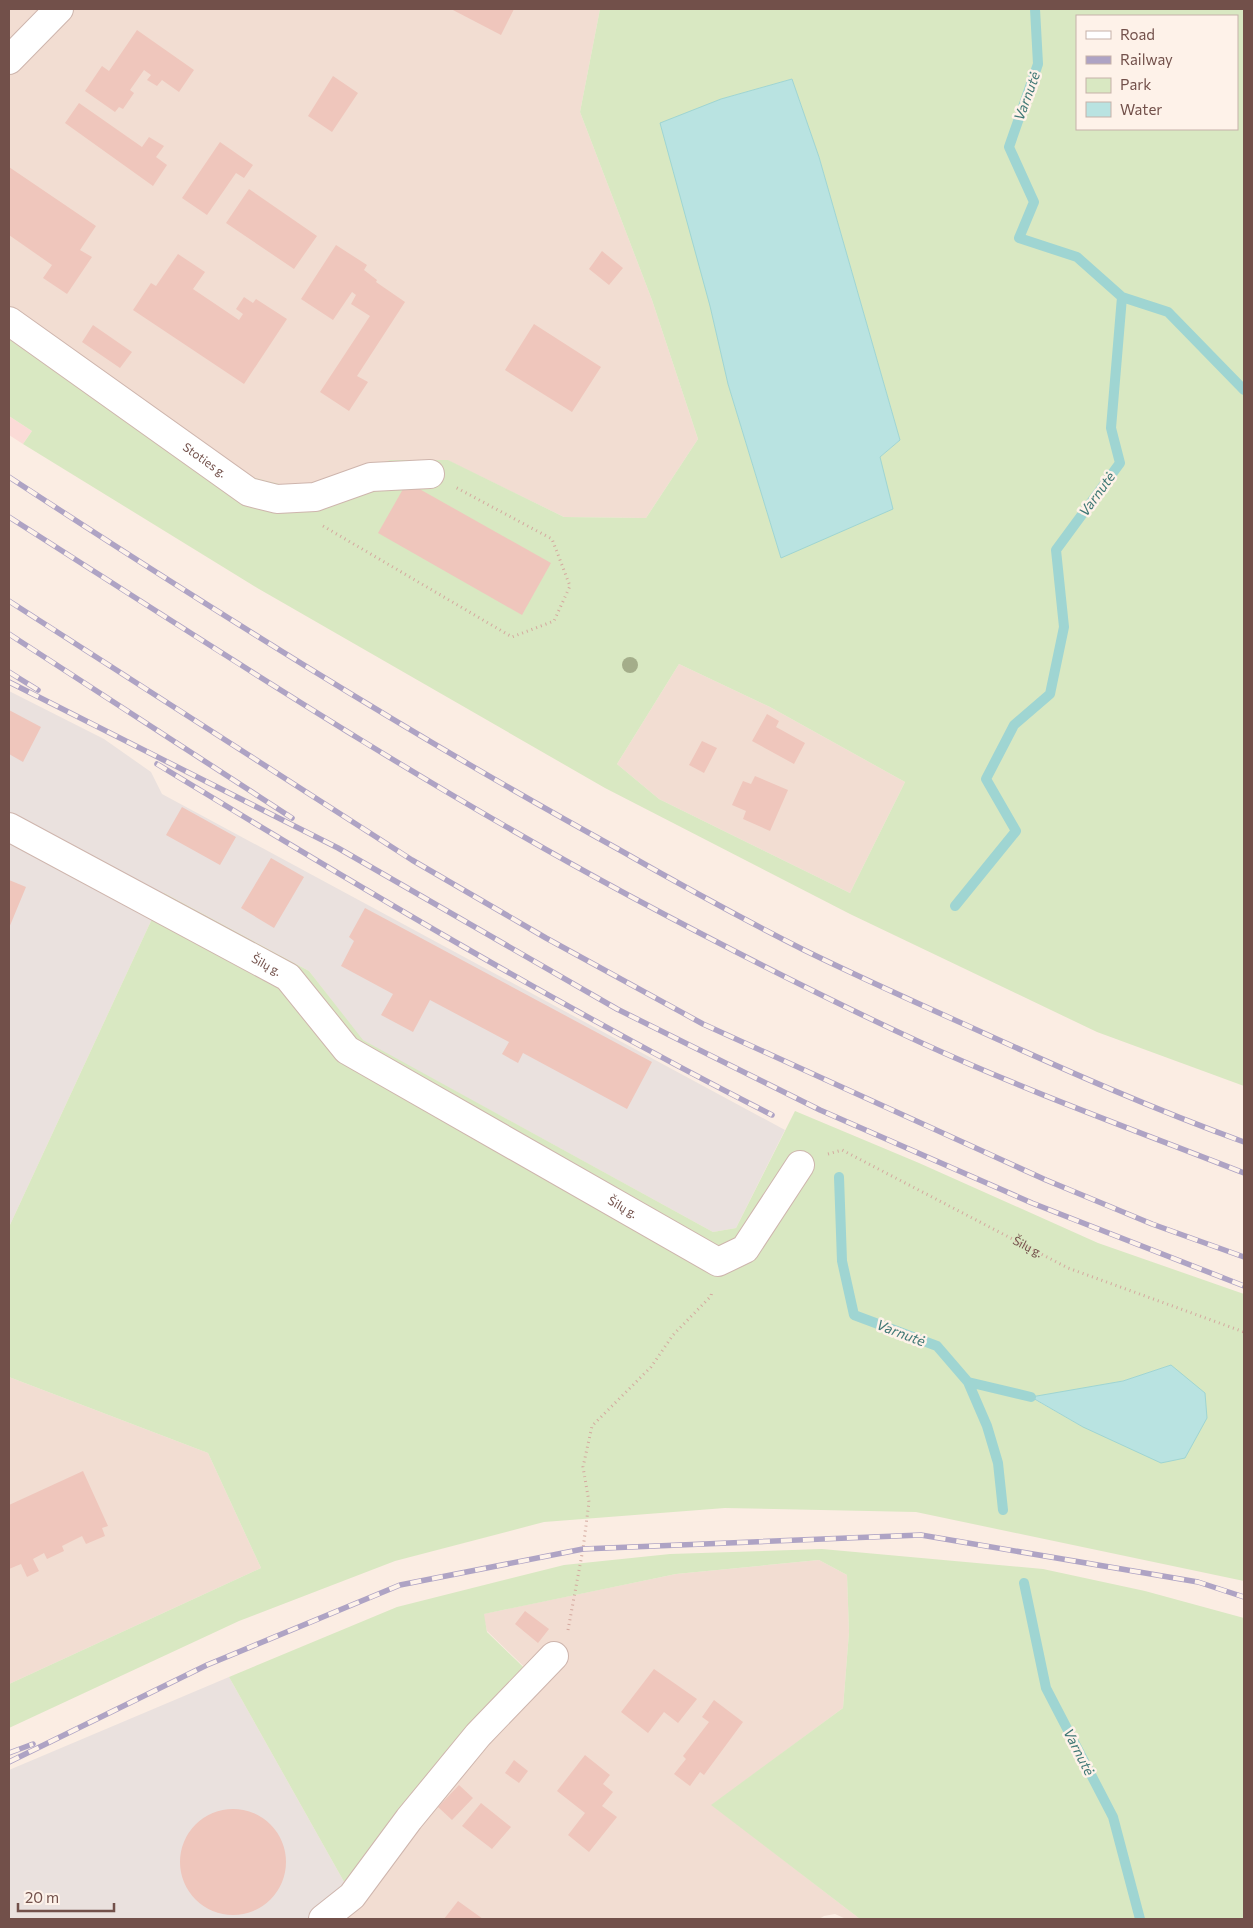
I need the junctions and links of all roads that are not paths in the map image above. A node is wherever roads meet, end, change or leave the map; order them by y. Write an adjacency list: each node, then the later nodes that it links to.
1 (59, 9): 2 (street)
2 (9, 60)
3 (9, 320): 4 (street, Stoties g.)
4 (430, 474)
5 (9, 827): 6 (street, Šilų g.)
6 (800, 1165)
7 (554, 1656): 8 (street)
8 (323, 1919)

